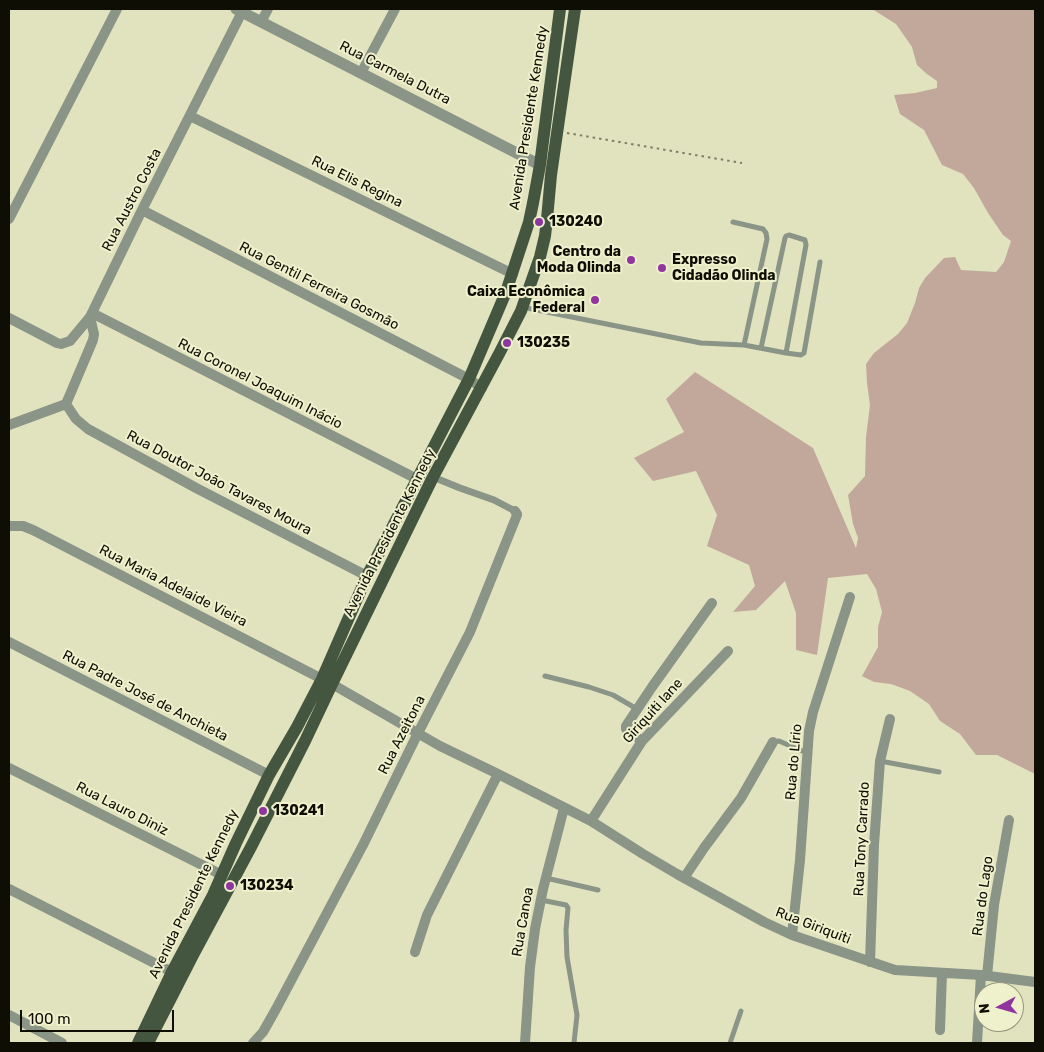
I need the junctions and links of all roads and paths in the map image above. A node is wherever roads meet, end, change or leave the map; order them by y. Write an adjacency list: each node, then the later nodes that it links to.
1 (117, 9): 14 (street)
2 (268, 9): 7 (street)
3 (395, 9): 8 (street)
4 (560, 9): 12 (main road, Avenida Presidente Kennedy)
5 (575, 9): 10 (main road, Avenida Presidente Kennedy)
6 (239, 10): 7 (street, Rua Carmela Dutra); 9 (street, Rua Austro Costa)
7 (261, 22): 8 (street, Rua Carmela Dutra)
8 (361, 73): 12 (street, Rua Carmela Dutra)
9 (190, 116): 13 (street, Rua Austro Costa); 17 (street, Rua Elis Regina)
10 (557, 131): 11 (path); 18 (main road, Avenida Presidente Kennedy)
11 (742, 163)
12 (540, 165): 17 (main road, Avenida Presidente Kennedy)
13 (142, 210): 19 (street, Rua Austro Costa); 24 (street, Rua Gentil Ferreira Gosmão)
14 (9, 219)
15 (733, 222): 21 (lane)
16 (820, 262): 23 (lane)
17 (513, 274): 24 (main road, Avenida Presidente Kennedy)
18 (522, 307): 21 (lane); 25 (main road, Avenida Presidente Kennedy)
19 (91, 315): 20 (street, Rua Austro Costa); 26 (street); 29 (street, Rua Coronel Joaquim Inácio)
20 (9, 318)
21 (744, 345): 22 (lane)
22 (761, 348): 23 (lane); 23 (lane)
23 (786, 353)
24 (469, 380): 25 (street, Rua Gentil Ferreira Gosmão); 29 (main road, Avenida Presidente Kennedy)
25 (482, 388): 28 (main road, Avenida Presidente Kennedy)
26 (66, 404): 27 (street); 32 (street, Rua Doutor João Tavares Moura)
27 (9, 425)
28 (434, 477): 30 (street, Rua Azeitona); 38 (main road, Avenida Presidente Kennedy)
29 (417, 479): 32 (main road, Avenida Presidente Kennedy)
30 (515, 511): 41 (street, Rua Azeitona)
31 (9, 526): 38 (street, Rua Maria Adelaide Vieira)
32 (367, 576): 38 (main road, Avenida Presidente Kennedy)
33 (850, 598): 44 (street, Rua do Lírio)
34 (712, 603): 39 (street)
35 (9, 642): 49 (street, Rua Padre José de Anchieta)
36 (728, 651): 42 (street, Giriquiti lane)
37 (545, 676): 39 (lane)
38 (327, 681): 41 (street, Rua Giriquiti); 49 (main road, Avenida Presidente Kennedy); 72 (main road, Avenida Presidente Kennedy)
39 (637, 709): 42 (street)
40 (890, 719): 45 (street, Rua Tony Carrado)
41 (418, 733): 48 (street, Rua Giriquiti); 69 (street, Rua Azeitona)
42 (642, 740): 52 (street, Giriquiti lane)
43 (773, 742): 44 (lane); 55 (street)
44 (807, 753): 59 (street, Rua do Lírio)
45 (880, 761): 47 (lane); 61 (street, Rua Tony Carrado)
46 (9, 768): 53 (street, Rua Lauro Diniz)
47 (939, 772)
48 (498, 774): 50 (street, Rua Giriquiti); 60 (street)
49 (269, 775): 53 (main road, Avenida Presidente Kennedy)
50 (569, 811): 52 (street, Rua Giriquiti); 54 (street, Rua Canoa)
51 (1010, 820): 64 (street, Rua do Lago)
52 (591, 822): 55 (street, Rua Giriquiti)
53 (222, 875): 62 (main road, Avenida Presidente Kennedy)
54 (546, 878): 57 (lane); 58 (street, Rua Canoa)
55 (684, 878): 59 (street, Rua Giriquiti)
56 (9, 889): 62 (street)
57 (598, 890)
58 (540, 900): 75 (street, Rua Canoa); 76 (lane)
59 (792, 936): 61 (street, Rua Giriquiti)
60 (415, 952)
61 (870, 962): 63 (street, Rua Giriquiti)
62 (172, 972): 71 (main road, Avenida Presidente Kennedy)
63 (942, 973): 64 (street, Rua Giriquiti); 68 (street)
64 (984, 975): 65 (street, Rua Giriquiti); 78 (street, Rua do Lago)
65 (1035, 982)
66 (741, 1010): 77 (lane)
67 (9, 1015): 70 (street)
68 (940, 1030)
69 (263, 1032): 73 (street, Rua Azeitona); 74 (street)
70 (62, 1043)
71 (138, 1043)
72 (148, 1043)
73 (253, 1043)
74 (268, 1043)
75 (526, 1043)
76 (574, 1043)
77 (730, 1043)
78 (977, 1043)

